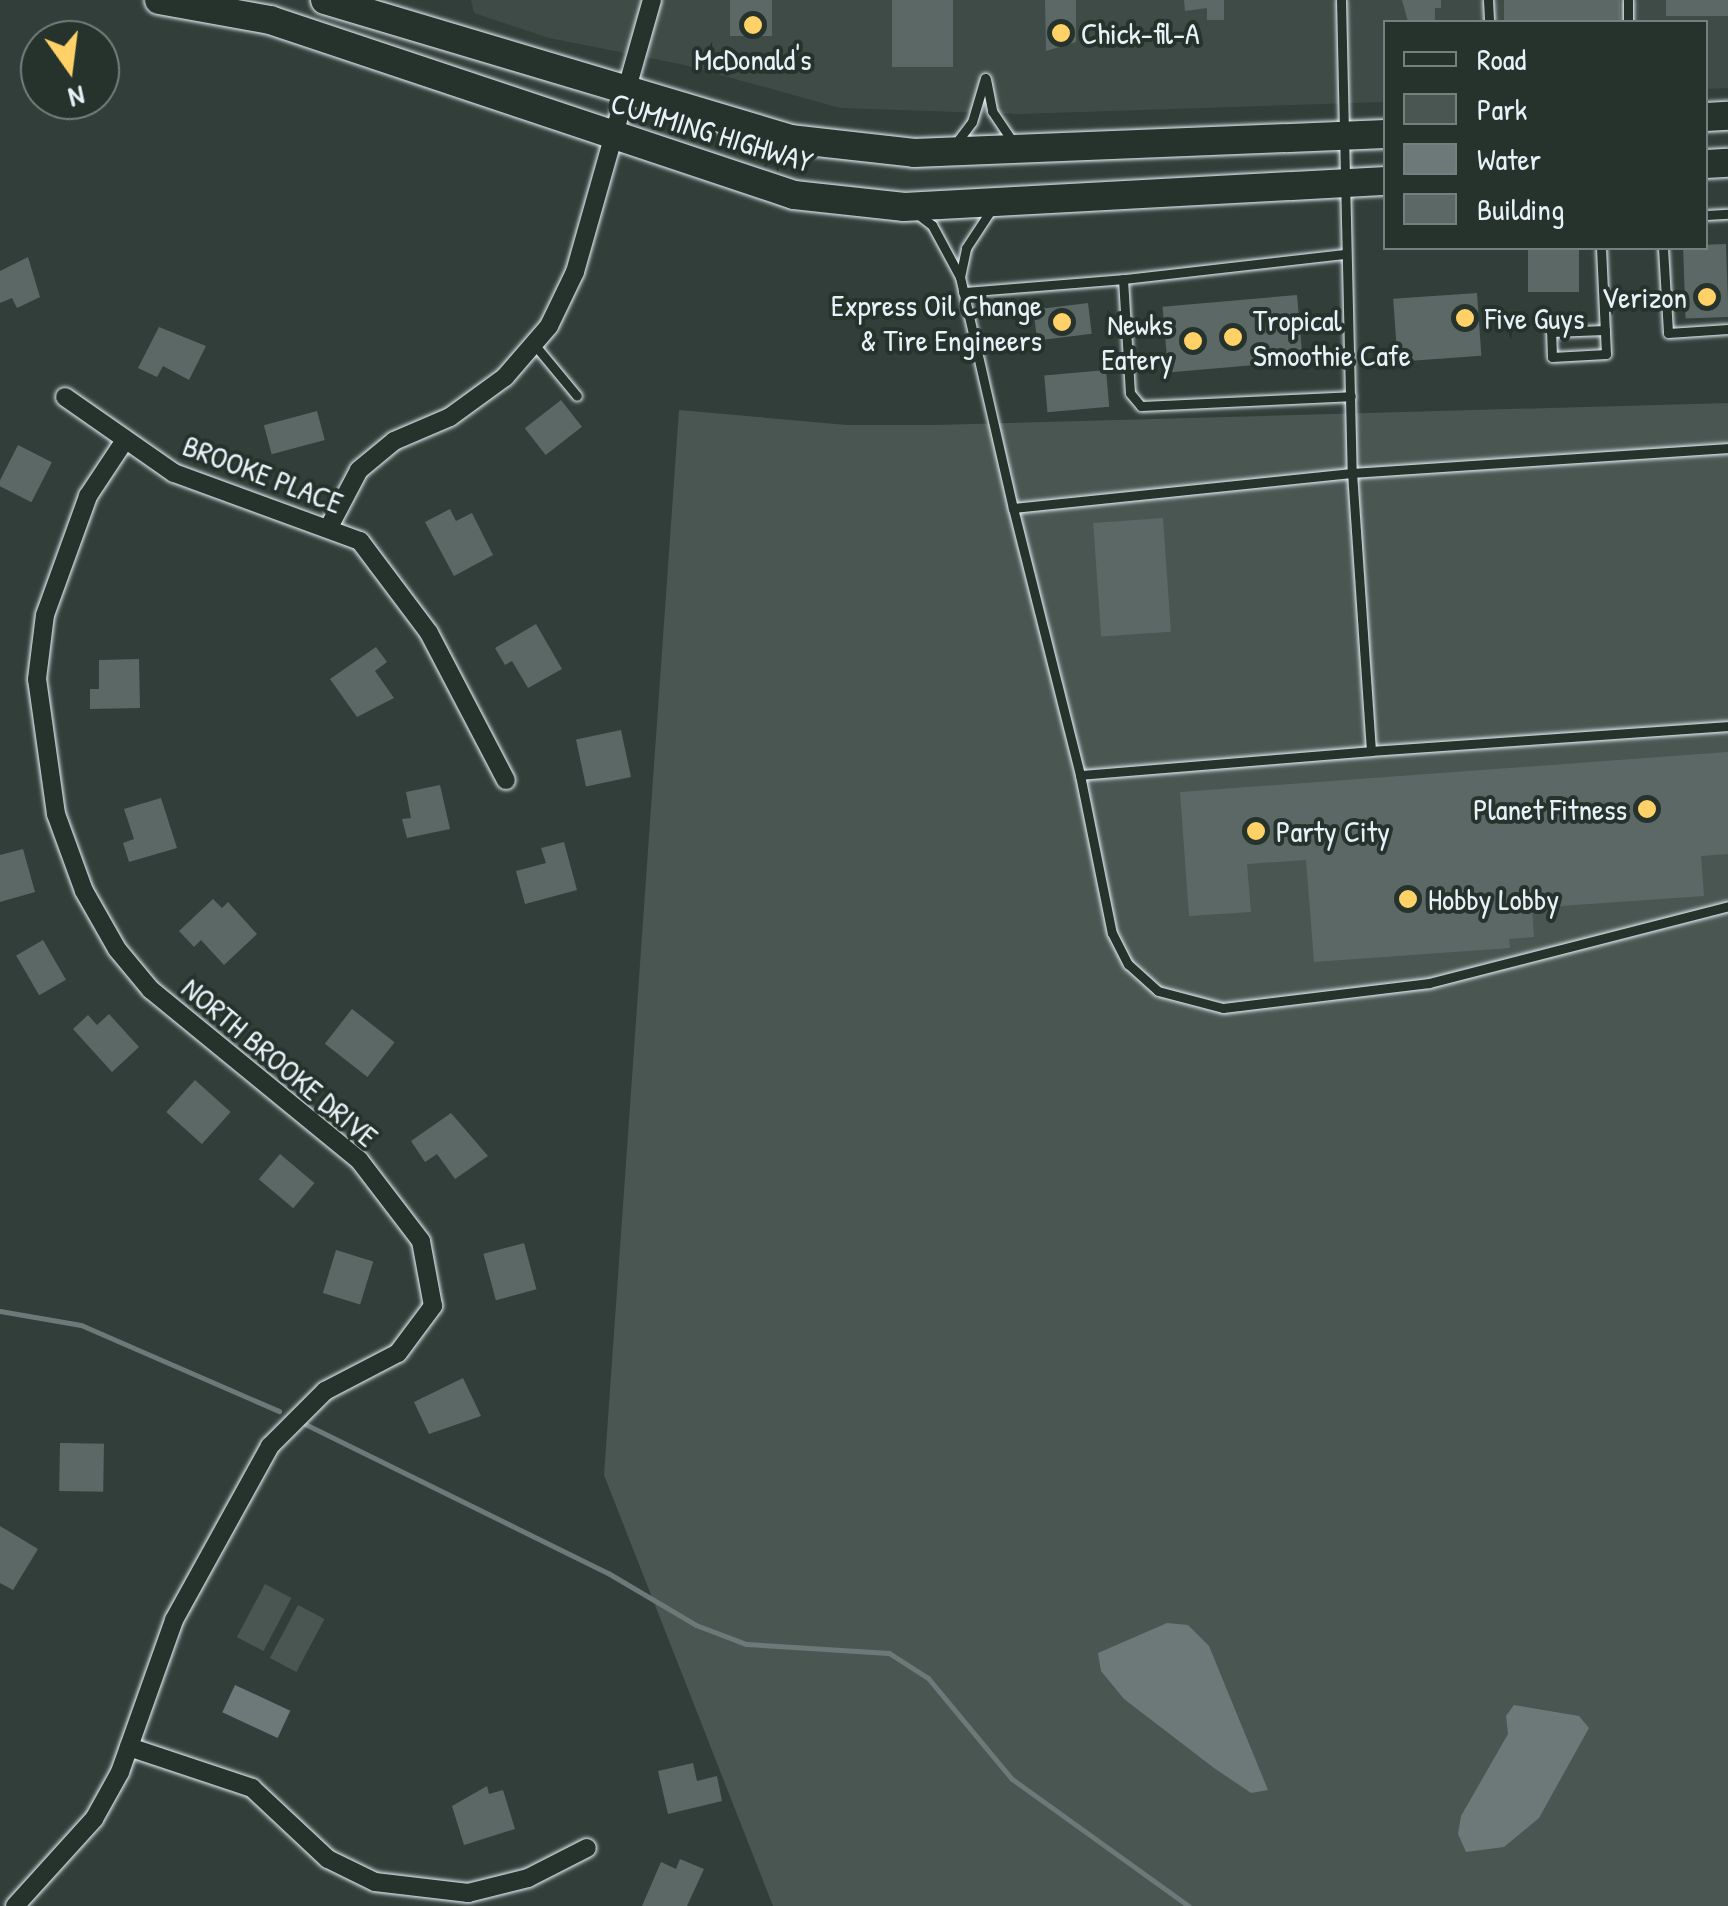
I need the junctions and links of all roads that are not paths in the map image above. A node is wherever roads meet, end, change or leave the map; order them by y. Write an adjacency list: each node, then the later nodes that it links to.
1 (159, 0): 8 (main road, CUMMING HIGHWAY)
2 (325, 0): 5 (main road, CUMMING HIGHWAY)
3 (652, 0): 5 (street)
4 (1340, 0): 7 (lane)
5 (627, 92): 8 (street); 9 (main road, CUMMING HIGHWAY)
6 (1383, 134): 7 (main road, CUMMING HIGHWAY)
7 (1344, 137): 10 (main road, CUMMING HIGHWAY); 12 (lane)
8 (614, 138): 14 (main road, CUMMING HIGHWAY); 23 (street)
9 (948, 152): 10 (main road, CUMMING HIGHWAY); 10 (lane)
10 (1021, 152)
11 (1383, 181): 12 (main road, CUMMING HIGHWAY)
12 (1344, 183): 13 (main road, CUMMING HIGHWAY); 17 (lane)
13 (996, 204): 14 (main road, CUMMING HIGHWAY); 18 (lane)
14 (904, 208): 18 (lane)
15 (1601, 250): 22 (lane)
16 (1663, 250): 21 (lane)
17 (1344, 254): 19 (lane); 25 (lane)
18 (960, 277): 20 (lane)
19 (1122, 278): 20 (lane); 25 (lane)
20 (963, 292): 30 (lane)
21 (1728, 329)
22 (1605, 330): 22 (lane)
23 (534, 344): 24 (lane); 31 (street)
24 (578, 396)
25 (1351, 396): 29 (lane)
26 (66, 398): 27 (street, BROOKE PLACE)
27 (125, 440): 31 (street, BROOKE PLACE); 37 (street, NORTH BROOKE DRIVE)
28 (1728, 448): 29 (lane)
29 (1352, 473): 30 (lane); 33 (lane)
30 (1013, 508): 34 (lane)
31 (330, 527): 35 (street, BROOKE PLACE)
32 (1728, 726): 33 (lane)
33 (1371, 752): 34 (lane)
34 (1080, 775): 36 (lane)
35 (506, 780)
36 (1728, 906)
37 (129, 1746): 38 (street); 39 (street, NORTH BROOKE DRIVE)
38 (587, 1848)
39 (15, 1906)

